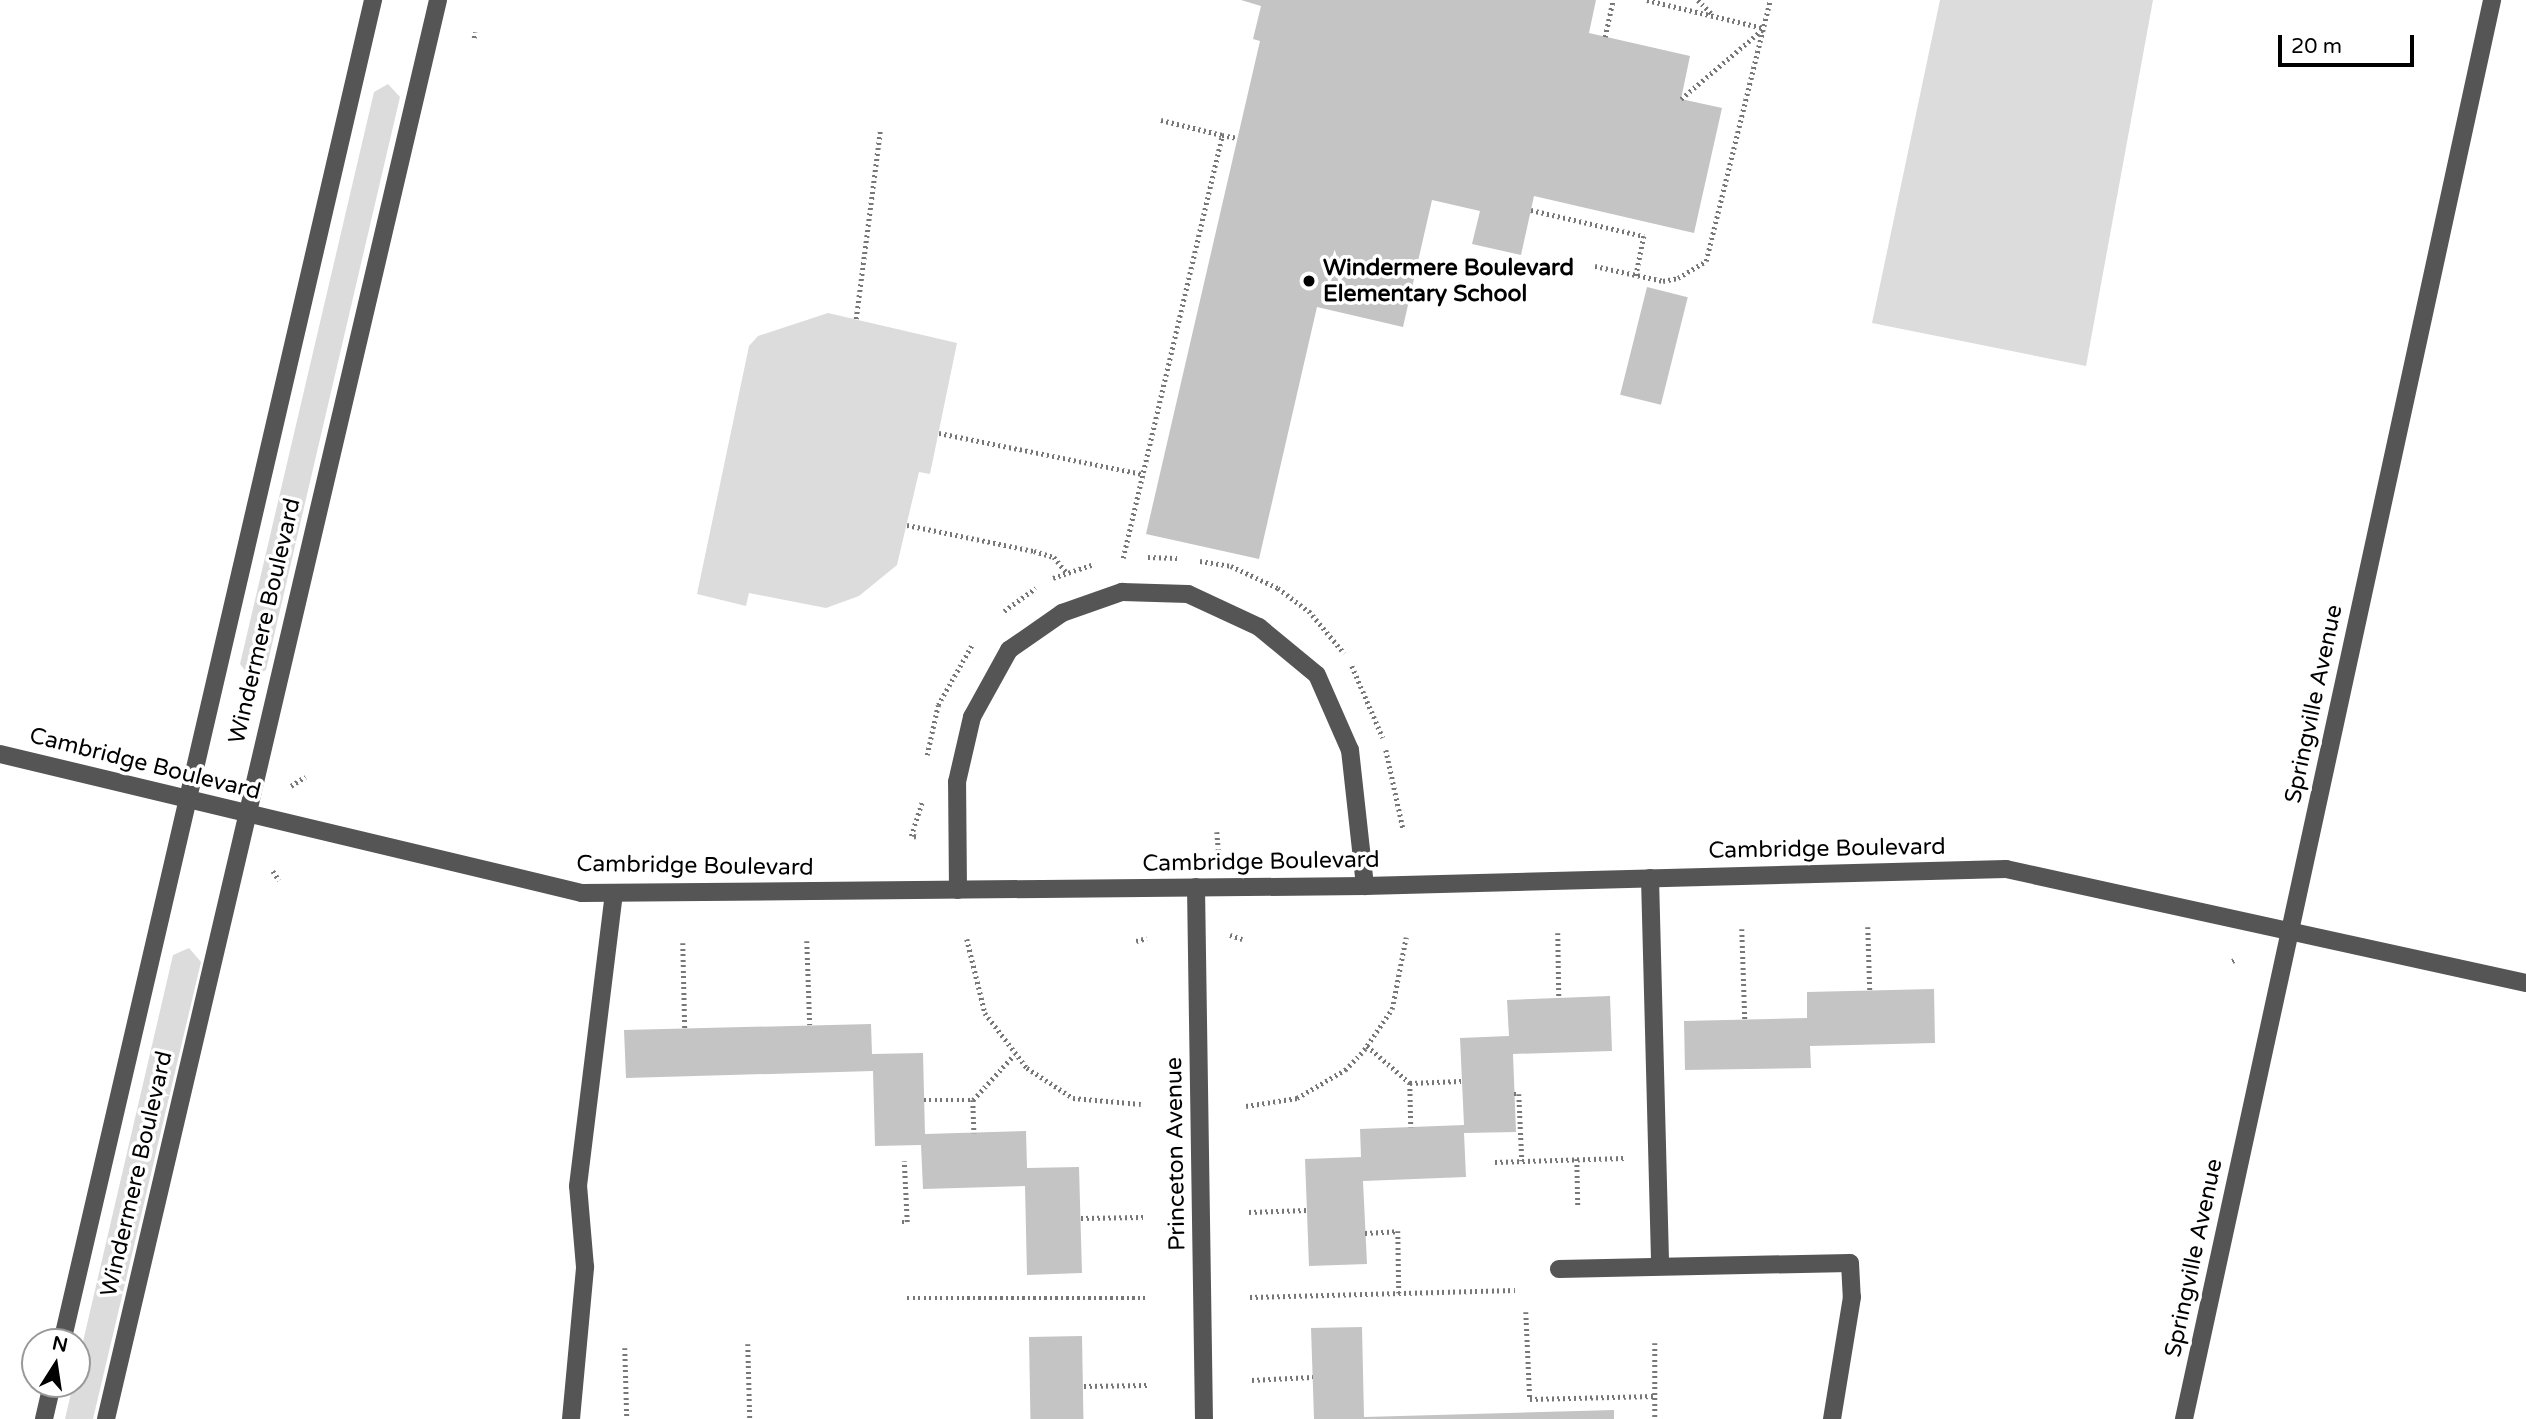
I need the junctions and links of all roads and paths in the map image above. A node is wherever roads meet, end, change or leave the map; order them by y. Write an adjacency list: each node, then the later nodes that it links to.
1 (373, 0): 34 (street, Windermere Boulevard)
2 (1613, 0): 10 (path)
3 (1647, 0): 8 (path)
4 (1698, 0): 8 (path)
5 (1770, 0): 9 (path)
6 (2492, 0): 50 (street, Springville Avenue)
7 (434, 1): 35 (street, Windermere Boulevard)
8 (1714, 16): 9 (path)
9 (1764, 28): 11 (path); 18 (path)
10 (1605, 37)
11 (1681, 99)
12 (1161, 120): 14 (path)
13 (880, 132): 19 (path)
14 (1222, 135): 15 (path); 21 (path)
15 (1238, 138)
16 (1531, 211): 18 (path)
17 (1595, 266): 18 (path)
18 (1636, 276)
19 (856, 319)
20 (939, 433): 21 (path)
21 (1143, 474): 24 (path)
22 (907, 524): 26 (path)
23 (1115, 558): 24 (path)
24 (1123, 558): 36 (path)
25 (1103, 561): 26 (path)
26 (1066, 572): 27 (path)
27 (999, 615)
28 (982, 632): 30 (path)
29 (0, 754): 34 (street, Cambridge Boulevard)
30 (925, 771)
31 (305, 777): 32 (path)
32 (291, 786)
33 (922, 797): 38 (path)
34 (187, 800): 35 (street, Cambridge Boulevard); 96 (street, Windermere Boulevard)
35 (245, 813): 46 (street, Cambridge Boulevard); 107 (street, Windermere Boulevard)
36 (1403, 828)
37 (1217, 832): 39 (path)
38 (916, 837)
39 (1219, 853)
40 (273, 871): 42 (path)
41 (1650, 878): 43 (street, Cambridge Boulevard); 50 (street, Cambridge Boulevard); 88 (street)
42 (279, 880)
43 (1365, 886): 44 (street, Cambridge Boulevard); 45 (street)
44 (1196, 887): 45 (street, Cambridge Boulevard); 111 (street, Princeton Avenue)
45 (958, 890): 46 (street, Cambridge Boulevard)
46 (614, 894): 108 (street)
47 (1868, 927): 60 (path)
48 (1742, 929): 62 (path)
49 (1558, 933): 61 (path)
50 (2290, 933): 59 (street, Cambridge Boulevard); 114 (street, Springville Avenue)
51 (1230, 935): 55 (path)
52 (1406, 937): 65 (path)
53 (1147, 938): 57 (path)
54 (967, 939): 66 (path)
55 (1242, 939)
56 (807, 941): 63 (path)
57 (1136, 941)
58 (682, 943): 64 (path)
59 (2526, 984)
60 (1870, 990)
61 (1559, 998)
62 (1745, 1019)
63 (810, 1025)
64 (685, 1028)
65 (1367, 1045): 68 (path); 73 (path)
66 (1014, 1055): 71 (path); 72 (path)
67 (1461, 1081): 68 (path)
68 (1410, 1083): 74 (path)
69 (1514, 1094): 79 (path)
70 (924, 1100): 71 (path)
71 (973, 1100): 75 (path)
72 (1141, 1104)
73 (1246, 1105)
74 (1411, 1127)
75 (974, 1133)
76 (1629, 1158): 77 (path)
77 (1577, 1160): 79 (path); 81 (path)
78 (904, 1161): 86 (path)
79 (1522, 1161): 80 (path)
80 (1495, 1162)
81 (1578, 1207)
82 (1307, 1210): 83 (path)
83 (1249, 1212)
84 (1143, 1217): 85 (path)
85 (1081, 1219)
86 (901, 1222)
87 (1365, 1233): 91 (path)
88 (1660, 1266): 89 (street); 113 (street)
89 (1559, 1269)
90 (1515, 1290): 91 (path)
91 (1399, 1293): 92 (path)
92 (1250, 1297)
93 (907, 1298): 94 (path)
94 (1145, 1298)
95 (1526, 1311): 104 (path)
96 (65, 1328)
97 (1655, 1343): 104 (path)
98 (748, 1344): 110 (path)
99 (625, 1348): 109 (path)
100 (1313, 1377): 101 (path)
101 (1252, 1380)
102 (1147, 1385): 103 (path)
103 (1084, 1386)
104 (1654, 1396): 112 (path)
105 (49, 1398): 106 (street)
106 (44, 1419)
107 (106, 1419)
108 (571, 1419)
109 (627, 1419)
110 (750, 1419)
111 (1204, 1419)
112 (1655, 1419)
113 (1832, 1419)
114 (2184, 1419)

